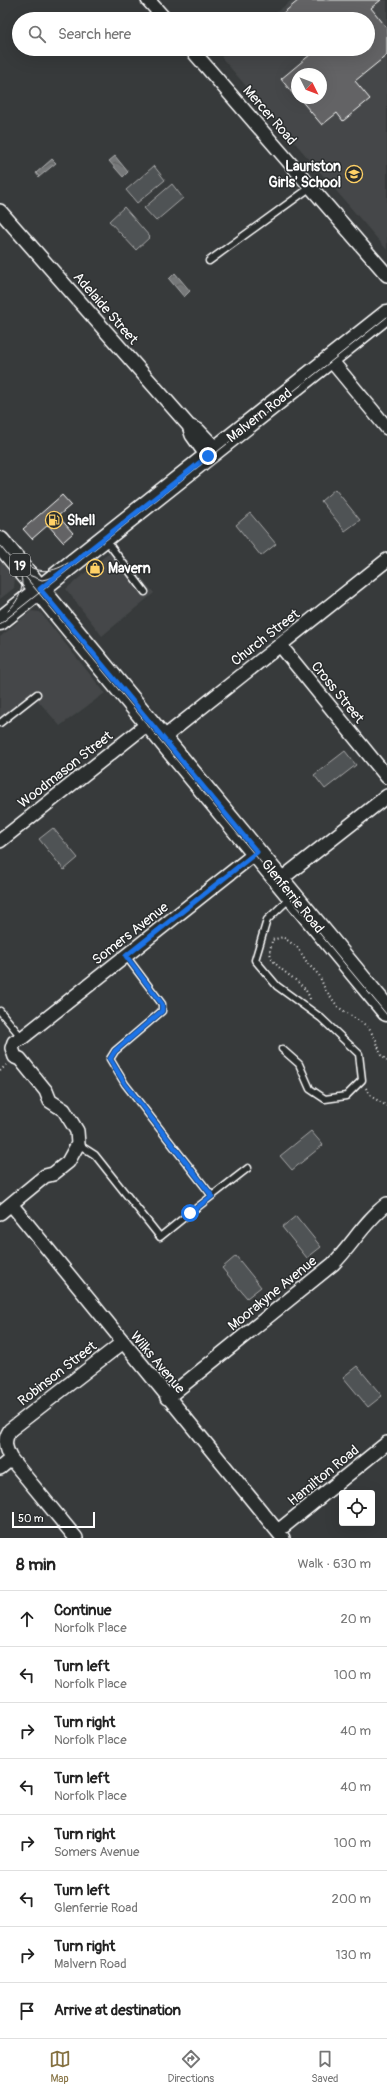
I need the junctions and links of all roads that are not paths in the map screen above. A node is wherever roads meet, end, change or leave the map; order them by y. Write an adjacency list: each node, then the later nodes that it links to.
1 (148, 0): 2 (street)
2 (159, 12)
3 (197, 56): 4 (street, Mercer Road)
4 (310, 187): 6 (lane); 7 (street, Mercer Road)
5 (0, 211): 11 (street, Adelaide Street)
6 (209, 261)
7 (387, 275)
8 (387, 314): 9 (main road, Malvern Road)
9 (330, 359): 10 (street); 11 (main road, Malvern Road)
10 (387, 428)
11 (212, 453): 12 (main road, Malvern Road)
12 (104, 538): 15 (main road, Malvern Road); 16 (lane)
13 (0, 543): 15 (main road, Glenferrie Road / 19)
14 (387, 560): 18 (street, Church Street)
15 (40, 589): 17 (main road, Malvern Road); 20 (main road, Glenferrie Road / 19)
16 (145, 592)
17 (0, 621)
18 (280, 645): 22 (street, Church Street); 23 (street, Cross Street)
19 (37, 694): 21 (lane)
20 (150, 722): 22 (main road, Glenferrie Road / 19); 25 (street, Woodmason Street)
21 (0, 723)
22 (163, 738): 26 (main road, Glenferrie Road / 19)
23 (387, 777)
24 (387, 796): 27 (street)
25 (0, 841)
26 (257, 852): 27 (main road, Glenferrie Road / 19); 29 (street, Somers Avenue)
27 (280, 880): 28 (main road, Glenferrie Road / 19)
28 (293, 896): 31 (main road, Glenferrie Road / 19); 33 (lane)
29 (126, 956): 32 (street, Somers Avenue); 36 (lane)
30 (0, 1011): 32 (lane)
31 (387, 1011)
32 (22, 1038): 34 (street, Somers Avenue)
33 (282, 1049)
34 (75, 1149): 36 (lane); 37 (street)
35 (248, 1168): 36 (lane)
36 (212, 1196)
37 (10, 1204): 39 (street); 40 (street, Wilks Avenue)
38 (387, 1204): 41 (street, Moorakyne Avenue)
39 (0, 1213)
40 (122, 1343): 41 (street, Wilks Avenue); 43 (street, Robinson Street)
41 (167, 1398): 45 (street, Wilks Avenue)
42 (387, 1443): 45 (street, Hamilton Road)
43 (11, 1459): 44 (street); 46 (street)
44 (0, 1468)
45 (281, 1535)
46 (76, 1538)

